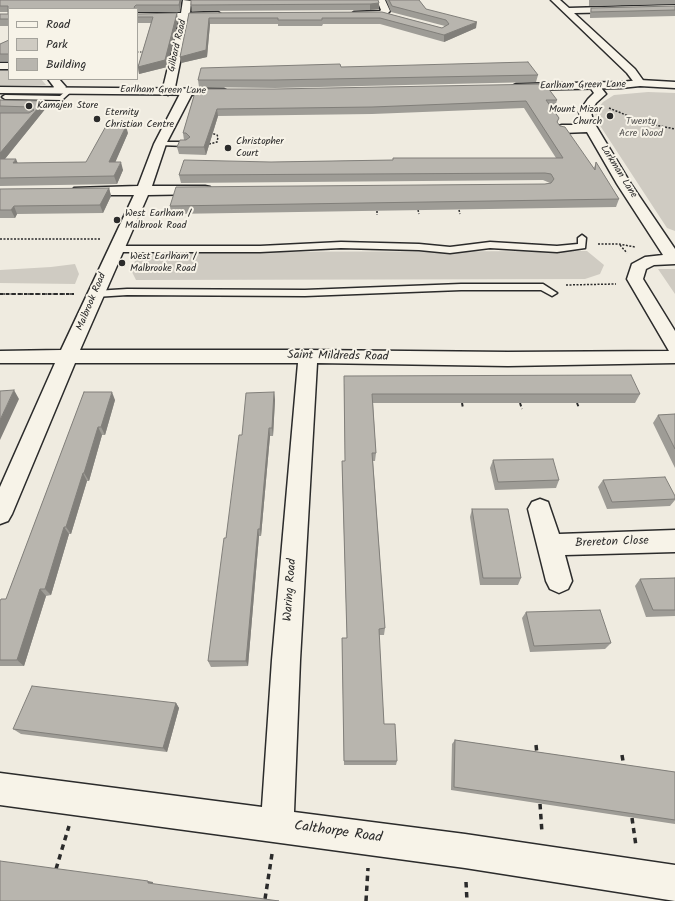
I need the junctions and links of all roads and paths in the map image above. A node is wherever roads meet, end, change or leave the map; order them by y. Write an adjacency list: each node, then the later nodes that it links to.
1 (187, 0): 7 (street, Gilbard Road)
2 (381, 0): 6 (street)
3 (555, 0): 5 (street)
4 (675, 8): 5 (street)
5 (566, 11): 15 (street)
6 (382, 14): 9 (street); 11 (street)
7 (185, 15): 8 (street); 10 (street); 22 (street, Gilbard Road)
8 (230, 15)
9 (348, 15)
10 (138, 16)
11 (396, 17)
12 (138, 52): 13 (path)
13 (145, 52)
14 (54, 80): 19 (street)
15 (640, 84): 16 (street, Earlham Green Lane); 17 (street, Earlham Green Lane)
16 (675, 85)
17 (594, 86): 18 (street, Earlham Green Lane); 26 (street, Larkman Lane)
18 (509, 87)
19 (58, 90): 20 (street, Earlham Green Lane); 21 (street, Earlham Green Lane)
20 (70, 90): 21 (lane); 22 (street, Earlham Green Lane)
21 (6, 92): 25 (lane)
22 (168, 92): 23 (street, Earlham Green Lane)
23 (187, 92): 24 (street, Earlham Green Lane); 31 (street, Malbrook Road)
24 (239, 92)
25 (0, 103)
26 (590, 104): 27 (street, Larkman Lane); 29 (path)
27 (591, 128): 28 (street); 46 (street, Larkman Lane)
28 (562, 129)
29 (675, 129)
30 (208, 133): 33 (path)
31 (160, 144): 32 (lane); 36 (street, Malbrook Road)
32 (187, 144)
33 (209, 144)
34 (222, 190): 36 (street)
35 (69, 191): 36 (street)
36 (143, 191): 45 (street, Malbrook Road)
37 (418, 210): 40 (path)
38 (459, 210): 41 (path)
39 (376, 211): 42 (path)
40 (419, 214)
41 (460, 214)
42 (377, 215)
43 (0, 239): 45 (path)
44 (582, 242): 45 (lane); 46 (path)
45 (118, 244): 51 (street, Malbrook Road)
46 (675, 258): 47 (street)
47 (639, 284): 48 (path); 52 (street)
48 (543, 287): 49 (lane); 51 (lane)
49 (552, 293)
50 (0, 294): 51 (path)
51 (95, 294): 56 (street, Malbrook Road)
52 (675, 346)
53 (308, 356): 54 (street, Saint Mildreds Road); 56 (street, Saint Mildreds Road); 74 (street, Waring Road)
54 (675, 357)
55 (0, 358): 56 (street, Saint Mildreds Road)
56 (68, 358): 64 (street, Malbrook Road)
57 (462, 403): 60 (path)
58 (520, 403): 62 (path)
59 (578, 403): 61 (path)
60 (463, 408)
61 (579, 408)
62 (522, 409)
63 (540, 509): 66 (street)
64 (0, 514)
65 (675, 541): 66 (street, Brereton Close)
66 (550, 545): 67 (street)
67 (560, 581)
68 (536, 745): 70 (path)
69 (622, 755): 71 (path)
70 (537, 757)
71 (624, 769)
72 (0, 789): 73 (street, Calthorpe Road)
73 (77, 799): 74 (street, Calthorpe Road); 75 (path)
74 (277, 825): 76 (street, Calthorpe Road); 77 (path)
75 (56, 869)
76 (675, 883)
77 (265, 899)

